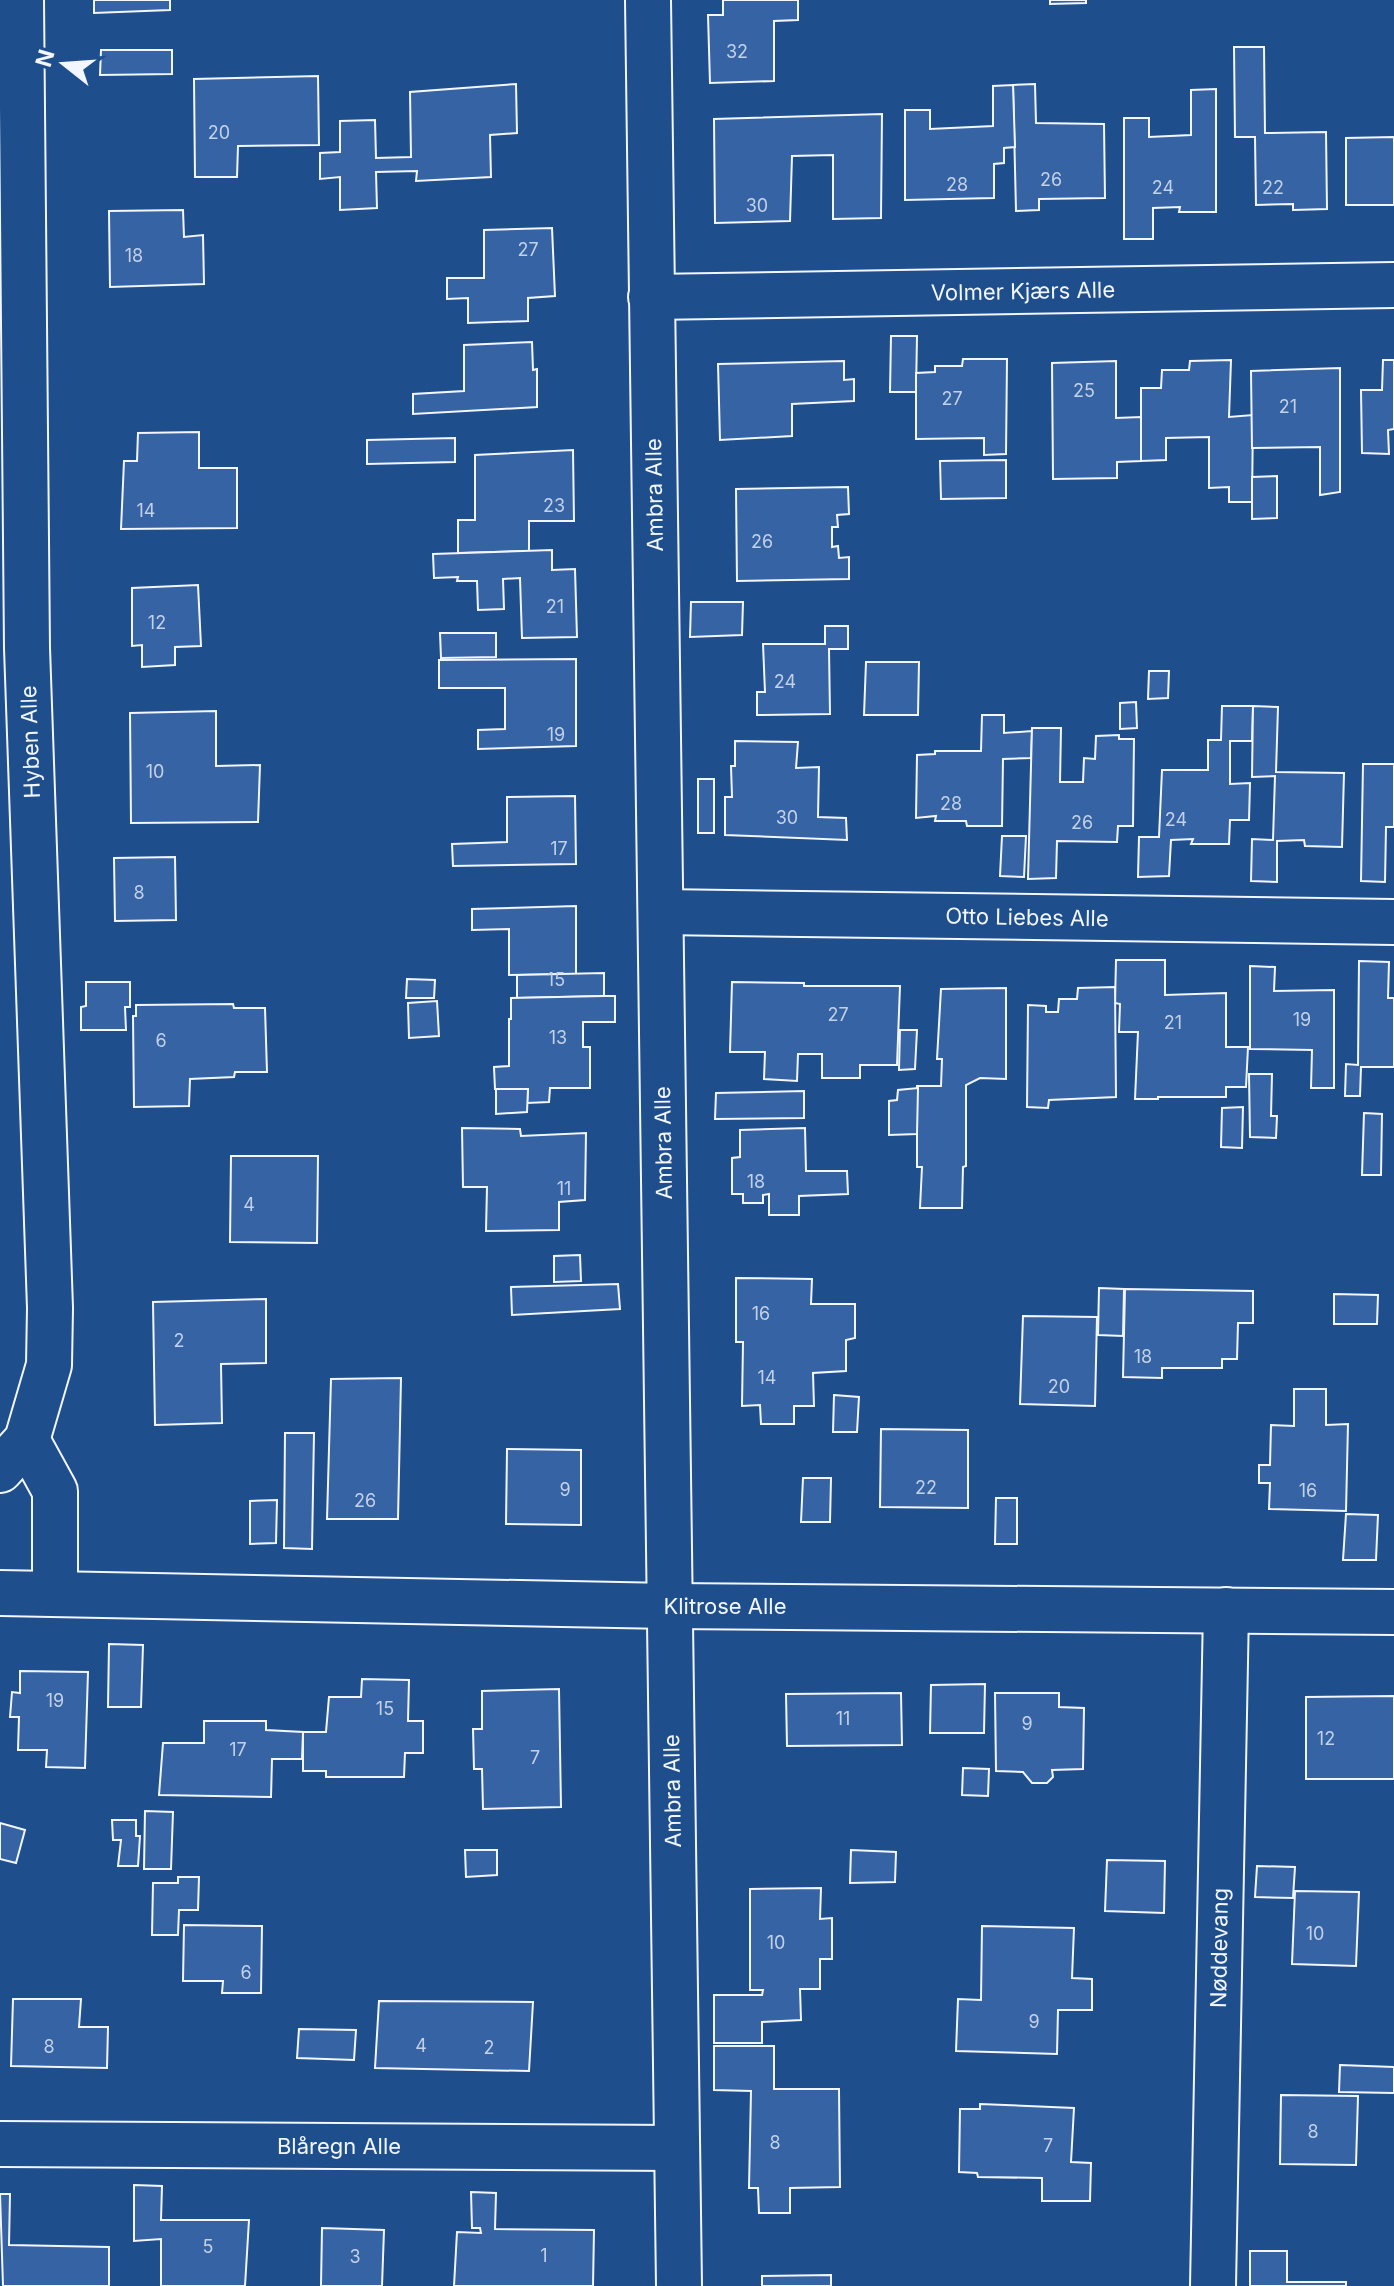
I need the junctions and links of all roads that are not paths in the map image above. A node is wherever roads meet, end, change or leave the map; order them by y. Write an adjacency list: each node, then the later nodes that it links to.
1 (21, 0): 7 (street, Hyben Alle)
2 (648, 0): 4 (street, Ambra Alle)
3 (1394, 285): 4 (street, Volmer Kjærs Alle)
4 (651, 297): 5 (street, Ambra Alle)
5 (661, 912): 6 (street, Otto Liebes Alle); 10 (street, Ambra Alle)
6 (1394, 922)
7 (14, 1455): 9 (street)
8 (0, 1593): 9 (street, Klitrose Alle)
9 (55, 1593): 10 (street, Klitrose Alle)
10 (669, 1606): 11 (street, Klitrose Alle); 14 (street, Ambra Alle)
11 (1226, 1610): 12 (street, Klitrose Alle); 16 (street, Nøddevang)
12 (1394, 1612)
13 (0, 2144): 14 (street, Blåregn Alle)
14 (677, 2148): 15 (street, Ambra Alle)
15 (679, 2286)
16 (1213, 2286)

